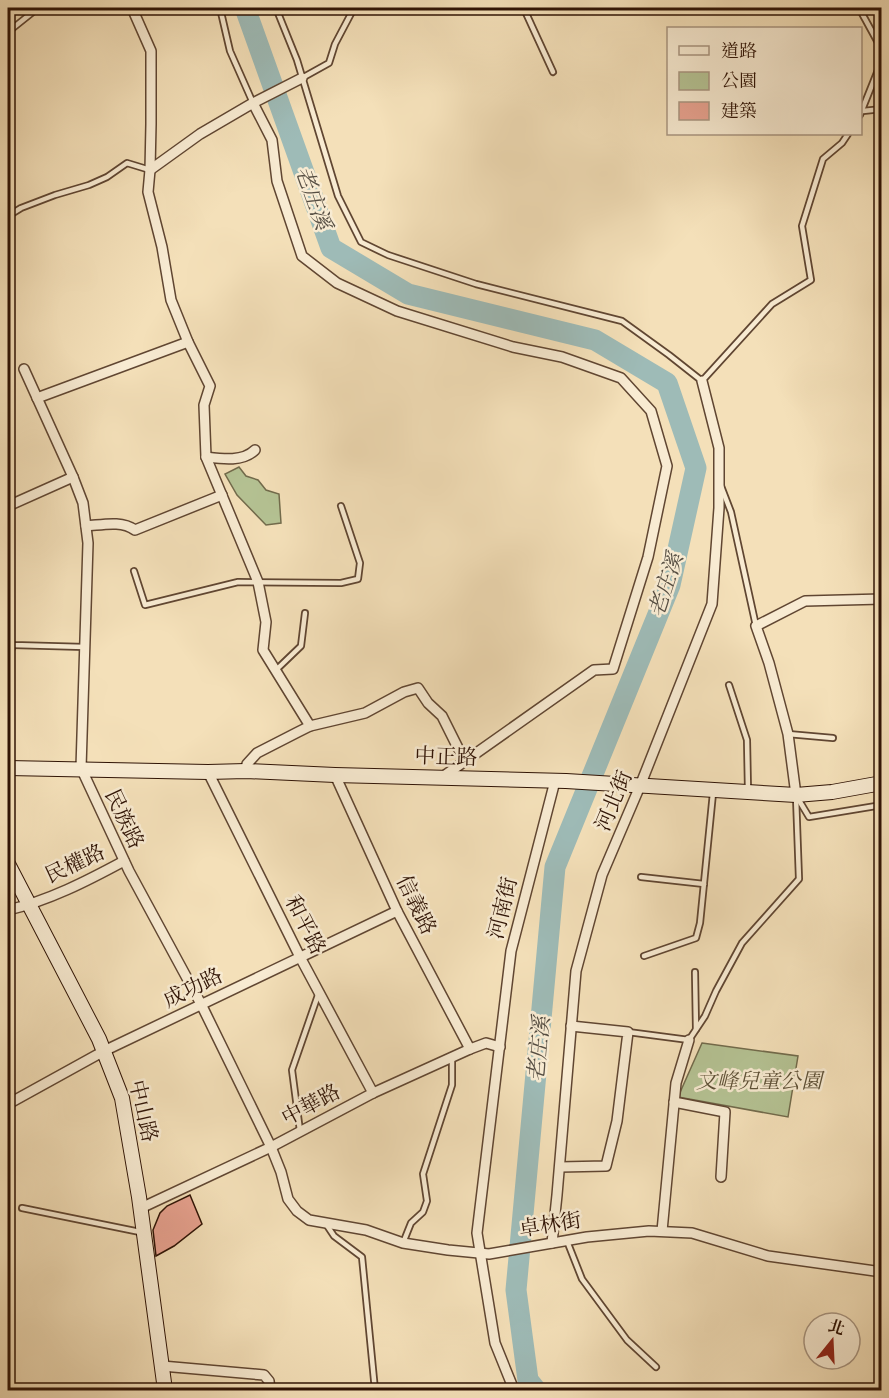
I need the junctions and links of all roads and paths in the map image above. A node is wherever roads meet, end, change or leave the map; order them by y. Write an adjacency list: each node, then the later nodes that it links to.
1 (38, 8): 8 (lane)
2 (132, 8): 17 (street)
3 (220, 8): 13 (lane)
4 (276, 8): 12 (lane)
5 (354, 8): 12 (lane)
6 (525, 8): 11 (lane)
7 (859, 8): 9 (lane)
8 (8, 32)
9 (882, 50)
10 (882, 60): 15 (lane)
11 (553, 72)
12 (302, 78): 13 (street); 21 (lane)
13 (253, 103): 17 (street); 45 (street)
14 (882, 109): 15 (lane)
15 (862, 113)
16 (847, 135): 21 (lane)
17 (150, 170): 18 (lane); 19 (street)
18 (8, 216)
19 (188, 342): 22 (street); 24 (street)
20 (24, 369): 22 (street, 民族路)
21 (702, 381): 26 (street, 河北街)
22 (37, 398): 25 (street, 民族路)
23 (255, 450): 24 (street)
24 (206, 458): 27 (street)
25 (73, 477): 28 (street); 30 (street, 民族路)
26 (719, 479): 35 (lane); 54 (street, 河北街)
27 (222, 495): 30 (street); 32 (street)
28 (8, 506)
29 (341, 506): 32 (lane)
30 (86, 526): 38 (street, 民族路)
31 (134, 571): 32 (lane)
32 (258, 582): 40 (street)
33 (882, 599): 35 (street)
34 (305, 613): 40 (lane)
35 (756, 626): 43 (street)
36 (8, 638): 37 (lane)
37 (14, 645): 38 (lane); 39 (lane)
38 (85, 647): 47 (street, 民族路)
39 (8, 658)
40 (276, 670): 42 (street)
41 (729, 685): 56 (lane)
42 (310, 726): 45 (street); 48 (street)
43 (789, 734): 44 (lane); 57 (street)
44 (833, 738)
45 (465, 762): 51 (street)
46 (8, 768): 47 (street, 中正路)
47 (81, 768): 49 (street, 中正路); 59 (street, 民族路)
48 (246, 771): 49 (street, 中正路); 50 (street, 中正路)
49 (208, 772): 67 (street, 和平路)
50 (335, 775): 51 (street, 中正路); 65 (street, 信義路)
51 (441, 778): 52 (street, 中正路)
52 (560, 781): 54 (street, 中正路); 75 (street, 河南街)
53 (882, 783): 57 (street, 中正路)
54 (640, 786): 55 (street, 中正路); 71 (street, 河北街)
55 (713, 790): 56 (street, 中正路); 62 (lane)
56 (747, 792): 57 (street, 中正路)
57 (796, 795): 58 (lane); 72 (lane)
58 (882, 805)
59 (124, 861): 63 (street, 民權路); 70 (street, 民族路)
60 (8, 864): 63 (street, 中山路)
61 (641, 877): 62 (lane)
62 (704, 884): 66 (lane)
63 (29, 905): 64 (street, 民權路); 77 (street, 中山路)
64 (8, 910)
65 (397, 911): 67 (street, 成功路); 76 (street, 信義路)
66 (644, 956)
67 (300, 957): 69 (street, 和平路); 70 (street, 成功路)
68 (695, 972): 72 (lane)
69 (319, 992): 79 (street, 和平路); 82 (lane)
70 (201, 1004): 77 (street, 成功路); 83 (street, 民族路)
71 (571, 1026): 73 (street); 84 (street, 河北街)
72 (696, 1029): 74 (lane)
73 (628, 1032): 74 (lane); 84 (street)
74 (690, 1040): 80 (street)
75 (500, 1047): 76 (street, 中華路); 94 (street, 河南街)
76 (470, 1049): 78 (street, 中華路)
77 (104, 1051): 81 (street, 成功路); 87 (street, 中山路)
78 (452, 1058): 79 (street, 中華路); 93 (lane)
79 (373, 1093): 82 (street, 中華路)
80 (675, 1102): 85 (street); 89 (street)
81 (8, 1104)
82 (300, 1131): 83 (street, 中華路)
83 (270, 1147): 87 (street, 中華路); 88 (street, 卓林街)
84 (560, 1167): 92 (street, 河北街)
85 (721, 1177)
86 (22, 1208): 90 (lane)
87 (141, 1208): 90 (street, 中山路)
88 (325, 1223): 93 (street, 卓林街); 100 (lane)
89 (662, 1231): 91 (street, 卓林街); 95 (street, 卓林街)
90 (144, 1233): 96 (street, 中山路)
91 (567, 1241): 92 (street, 卓林街); 97 (lane)
92 (552, 1243): 94 (street, 卓林街)
93 (404, 1244): 94 (street, 卓林街)
94 (480, 1253): 101 (street, 河南街)
95 (882, 1272)
96 (162, 1366): 98 (street, 中山路); 99 (street)
97 (656, 1367)
98 (165, 1390)
99 (270, 1390)
100 (375, 1390)
101 (514, 1390)

